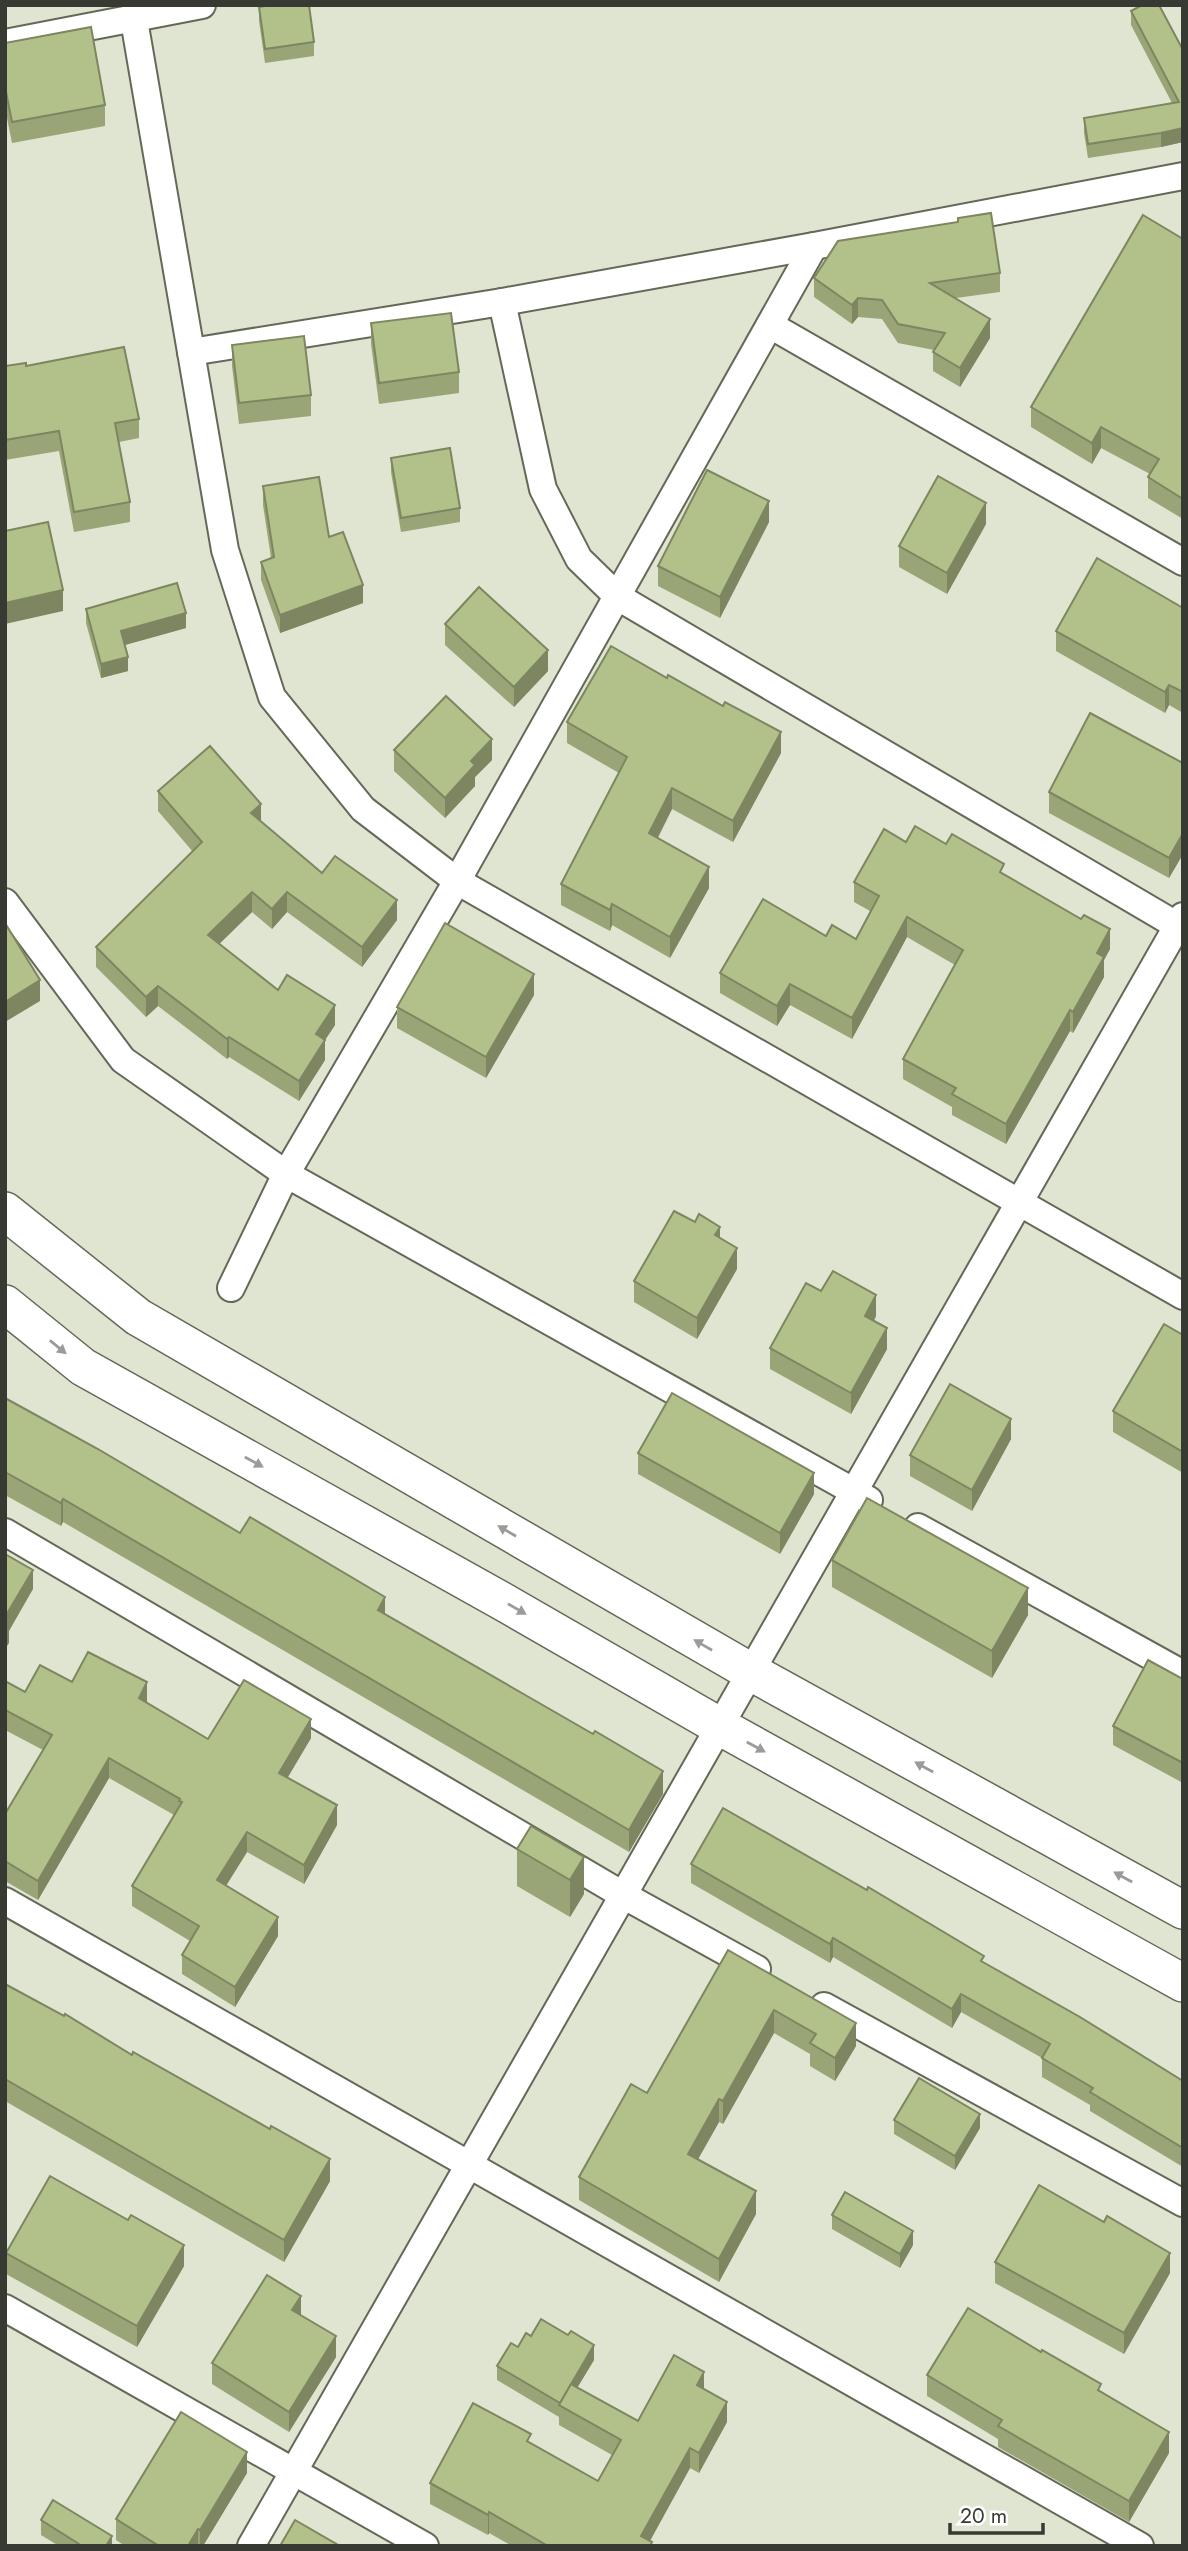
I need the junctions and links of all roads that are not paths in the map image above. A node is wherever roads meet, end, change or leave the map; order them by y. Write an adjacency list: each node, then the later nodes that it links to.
1 (202, 5): 2 (street)
2 (134, 20): 3 (street); 8 (street)
3 (5, 43)
4 (1183, 176): 5 (street)
5 (814, 246): 6 (street); 7 (street)
6 (502, 302): 8 (street); 10 (street)
7 (770, 325): 9 (street); 10 (street)
8 (191, 352): 11 (street)
9 (1183, 562)
10 (618, 597): 11 (street); 13 (street)
11 (457, 881): 14 (street); 15 (street)
12 (5, 902): 14 (street)
13 (1181, 923): 15 (street)
14 (286, 1174): 17 (street); 20 (street)
15 (1018, 1203): 18 (street); 20 (street)
16 (5, 1211): 22 (street, one-way to 16)
17 (231, 1288)
18 (1183, 1296)
19 (5, 1304): 24 (street, one-way to 24)
20 (854, 1491): 22 (street); 23 (street)
21 (5, 1532): 25 (street)
22 (751, 1672): 24 (street); 27 (street, one-way to 22)
23 (1183, 1674)
24 (719, 1726): 25 (street); 29 (street, one-way to 29)
25 (623, 1895): 28 (street); 31 (street)
26 (5, 1901): 31 (street)
27 (1183, 1910)
28 (781, 1982)
29 (1183, 1983)
30 (805, 1996): 32 (street)
31 (469, 2164): 34 (street); 37 (street)
32 (1183, 2203)
33 (5, 2308): 34 (street)
34 (293, 2471): 35 (street); 36 (street)
35 (251, 2546)
36 (425, 2546)
37 (1140, 2546)

